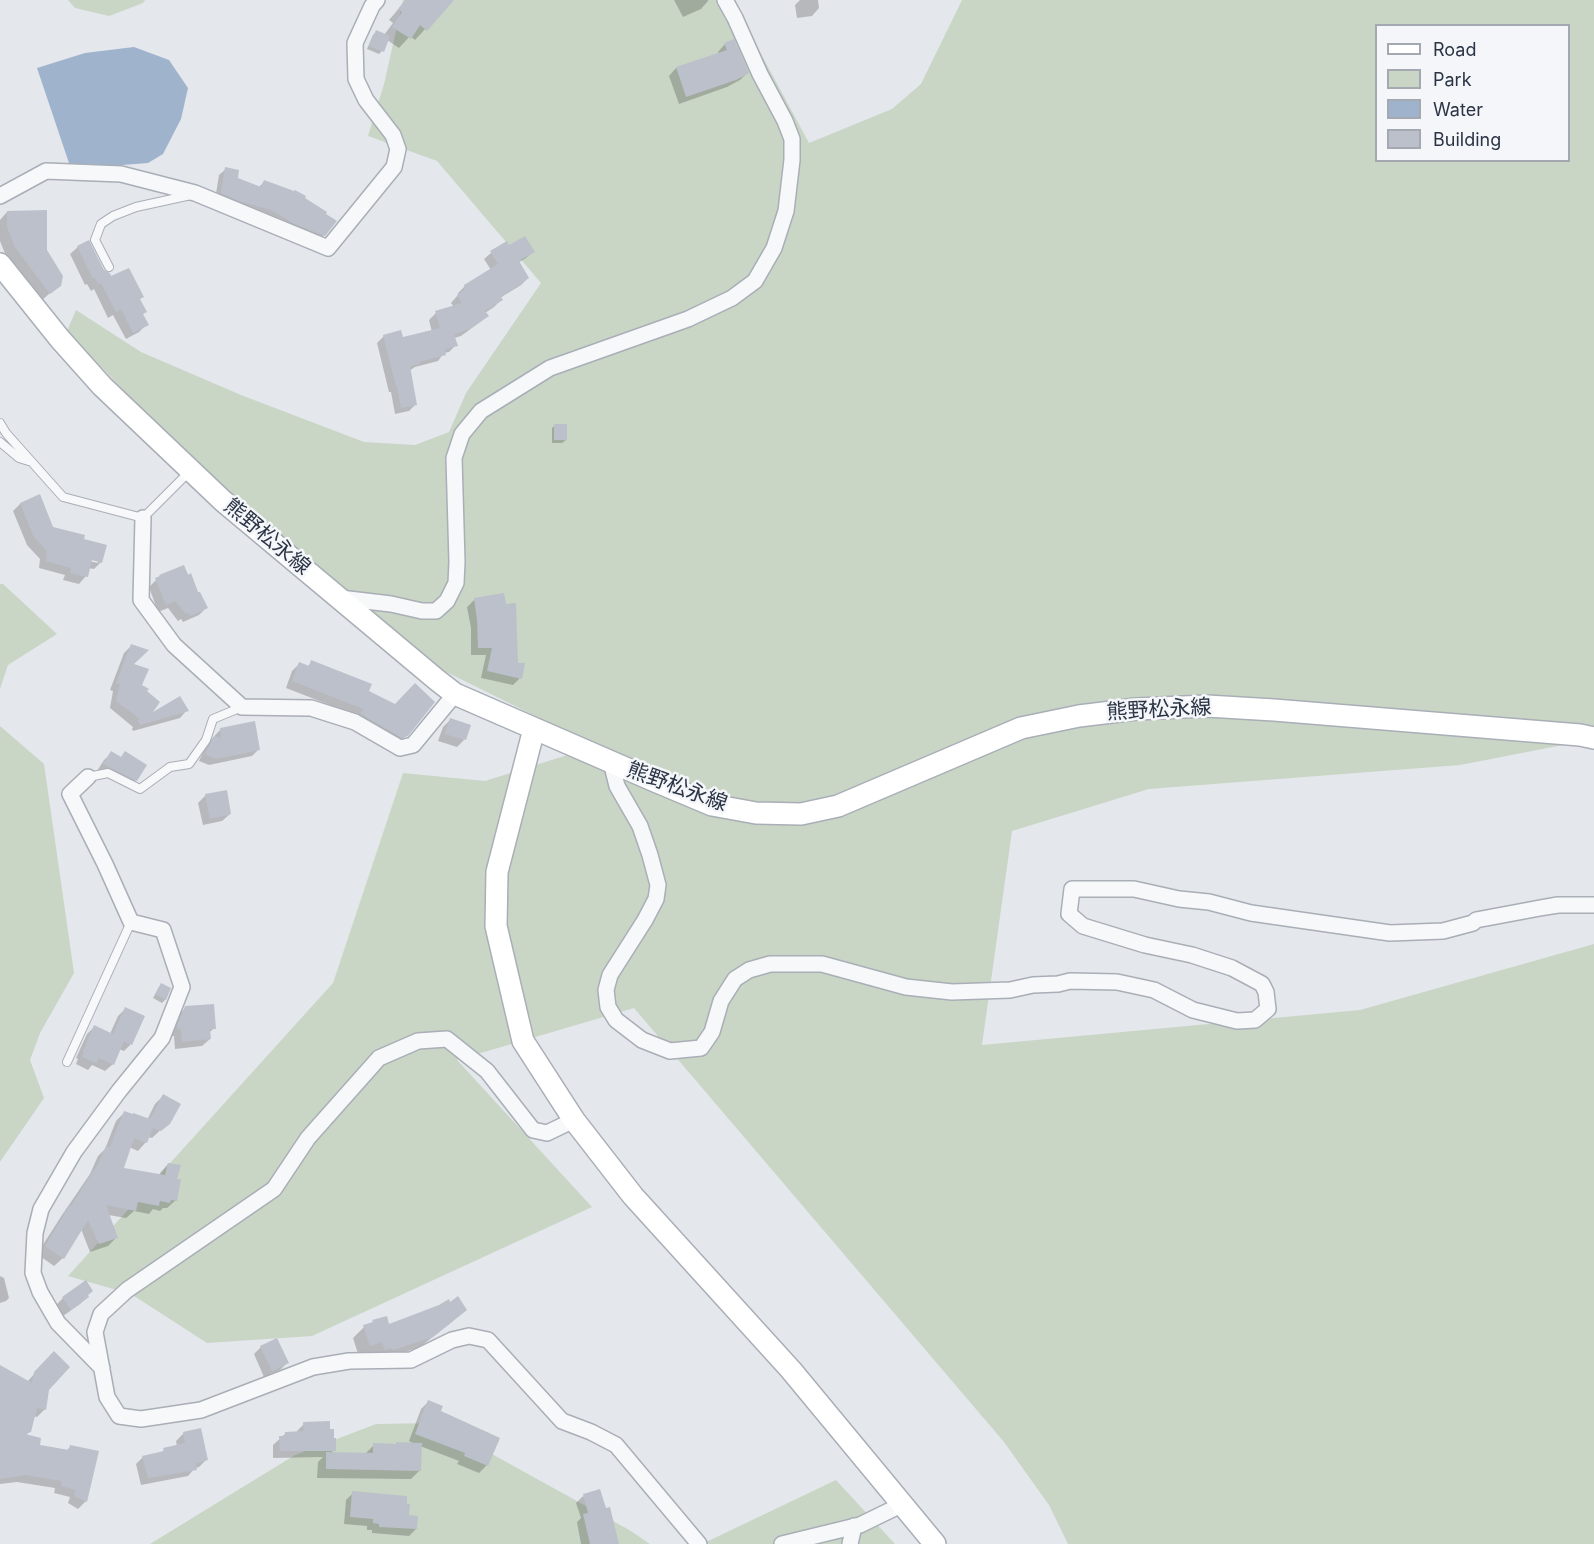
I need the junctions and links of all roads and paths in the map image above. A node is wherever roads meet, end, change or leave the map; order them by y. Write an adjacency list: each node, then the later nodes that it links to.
1 (377, 0): 3 (street)
2 (725, 0): 12 (street)
3 (195, 194): 4 (street); 6 (lane)
4 (0, 195)
5 (0, 264): 10 (main road, 熊野松永線)
6 (109, 267)
7 (0, 423): 9 (lane)
8 (0, 442): 9 (lane)
9 (33, 462): 11 (lane)
10 (191, 471): 11 (lane); 12 (main road, 熊野松永線)
11 (143, 518): 14 (street)
12 (340, 598): 13 (main road, 熊野松永線)
13 (456, 694): 14 (street); 15 (main road, 熊野松永線)
14 (242, 707): 18 (lane)
15 (534, 729): 17 (main road, 熊野松永線); 22 (main road)
16 (1594, 738): 17 (main road, 熊野松永線)
17 (611, 762): 19 (street)
18 (88, 777): 20 (street)
19 (1594, 905)
20 (130, 922): 21 (lane); 23 (street)
21 (67, 1062)
22 (574, 1120): 23 (street); 24 (main road)
23 (102, 1368): 26 (street)
24 (901, 1505): 25 (street); 29 (main road)
25 (854, 1526): 27 (street); 28 (street)
26 (699, 1544)
27 (782, 1544)
28 (850, 1544)
29 (935, 1544)

